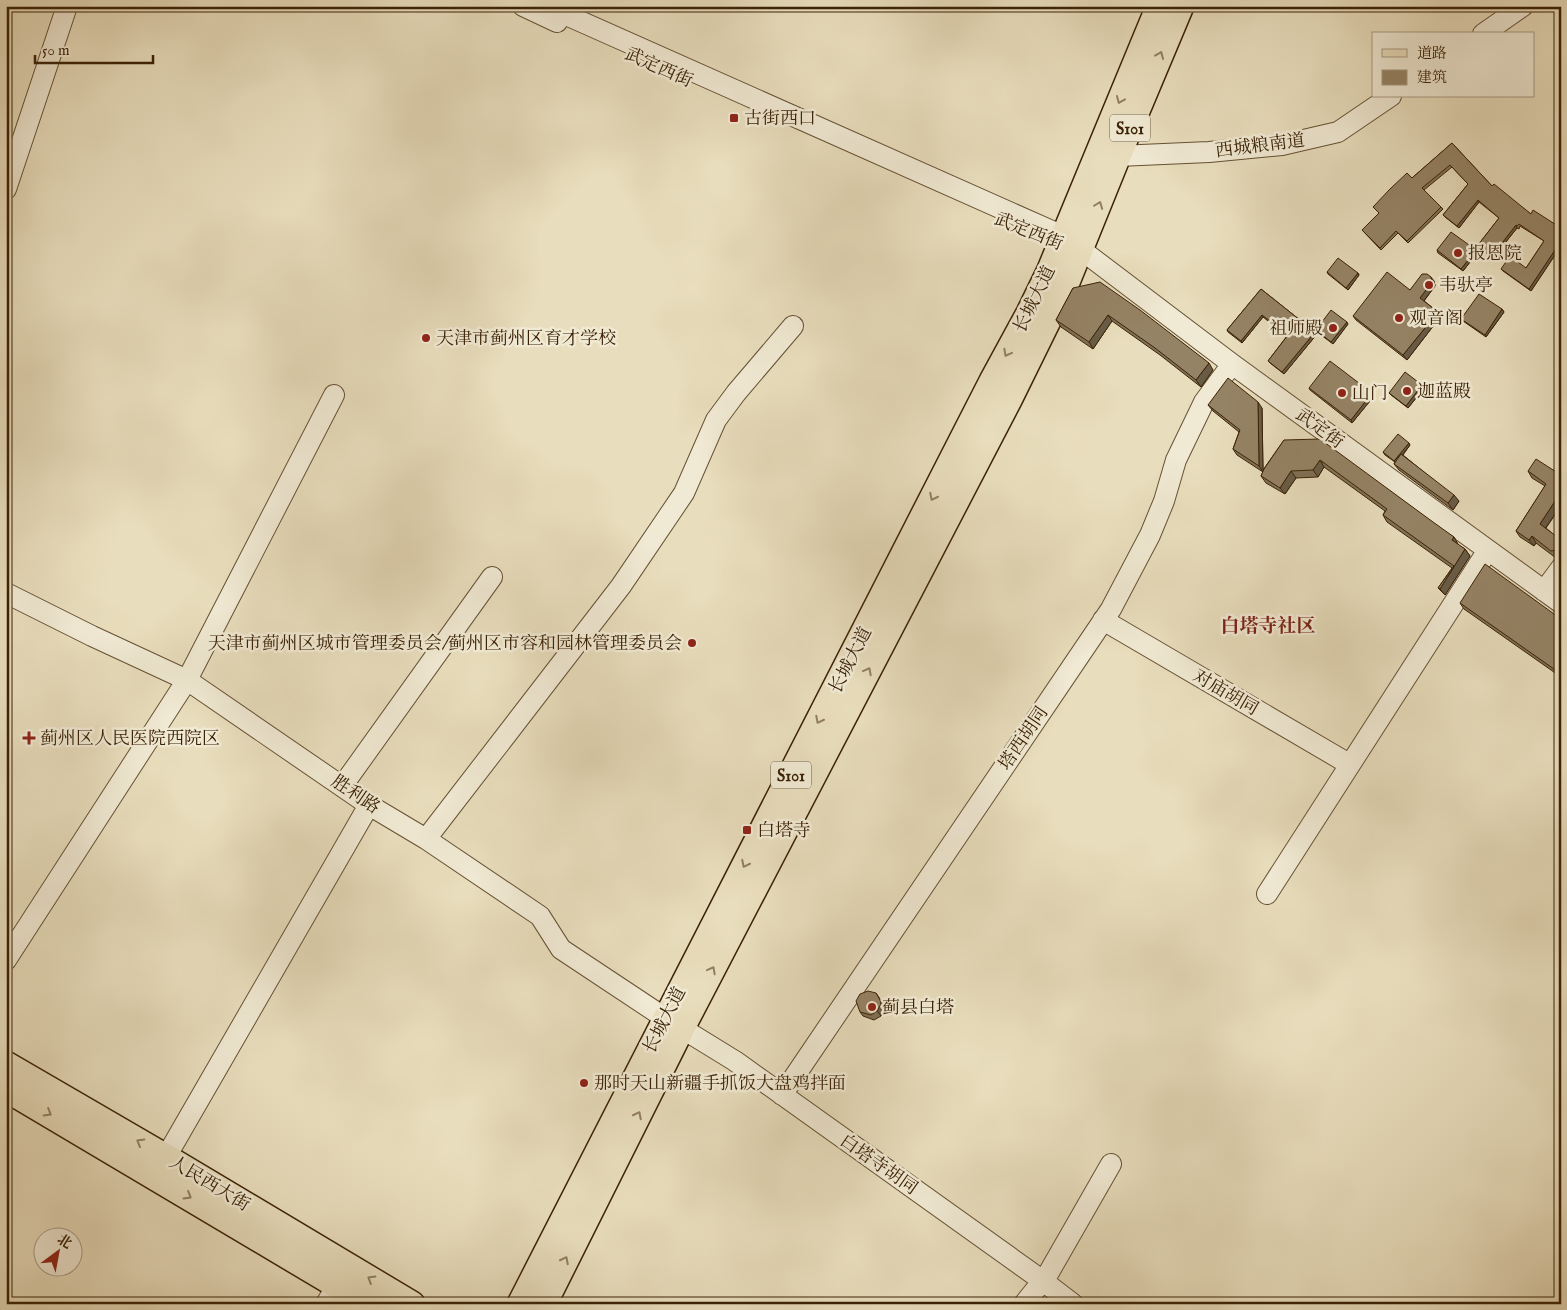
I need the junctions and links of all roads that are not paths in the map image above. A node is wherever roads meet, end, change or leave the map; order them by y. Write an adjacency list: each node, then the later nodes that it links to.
1 (67, 6): 10 (street)
2 (523, 6): 11 (street, 武定西街)
3 (546, 6): 11 (street, 武定西街)
4 (1160, 6): 11 (main road, 长城大道 / S101, one-way to 11)
5 (1181, 6): 9 (main road, 长城大道 / S101, one-way to 5)
6 (1523, 6): 7 (street)
7 (1486, 32)
8 (1388, 98): 9 (street, 西城粮南道)
9 (1118, 156): 11 (main road, 长城大道 / S101, one-way to 9)
10 (6, 189)
11 (1068, 244): 13 (street, 武定街); 29 (main road, 长城大道 / S101)
12 (793, 326): 26 (street)
13 (1232, 364): 15 (street, 武定街); 21 (street, 塔西胡同)
14 (334, 395): 22 (street)
15 (1488, 550): 18 (street, 武定街); 23 (street)
16 (1561, 568): 18 (street)
17 (492, 577): 24 (street)
18 (1544, 591): 20 (street, 武定街)
19 (6, 593): 22 (street, 胜利路)
20 (1561, 603)
21 (1103, 620): 23 (street, 对庙胡同); 32 (street, 塔西胡同)
22 (187, 680): 24 (street, 胜利路); 28 (street)
23 (1349, 764): 27 (street)
24 (343, 786): 25 (street, 胜利路)
25 (369, 805): 26 (street, 胜利路); 33 (street)
26 (426, 839): 29 (street, 胜利路)
27 (1267, 894)
28 (6, 960)
29 (673, 1023): 32 (street, 白塔寺胡同); 39 (main road, 长城大道 / S101); 40 (main road, 长城大道 / S101, one-way to 29)
30 (6, 1064): 33 (main road, 人民西大街, one-way to 30)
31 (6, 1089): 36 (main road, 人民西大街, one-way to 36)
32 (782, 1095): 35 (street, 白塔寺胡同)
33 (166, 1157): 38 (main road, 人民西大街, one-way to 33)
34 (1111, 1164): 35 (street)
35 (1043, 1281): 41 (street); 42 (street, 白塔寺胡同)
36 (332, 1294): 37 (main road, 人民西大街)
37 (368, 1304)
38 (412, 1304)
39 (520, 1304)
40 (544, 1304)
41 (1024, 1304)
42 (1073, 1304)

